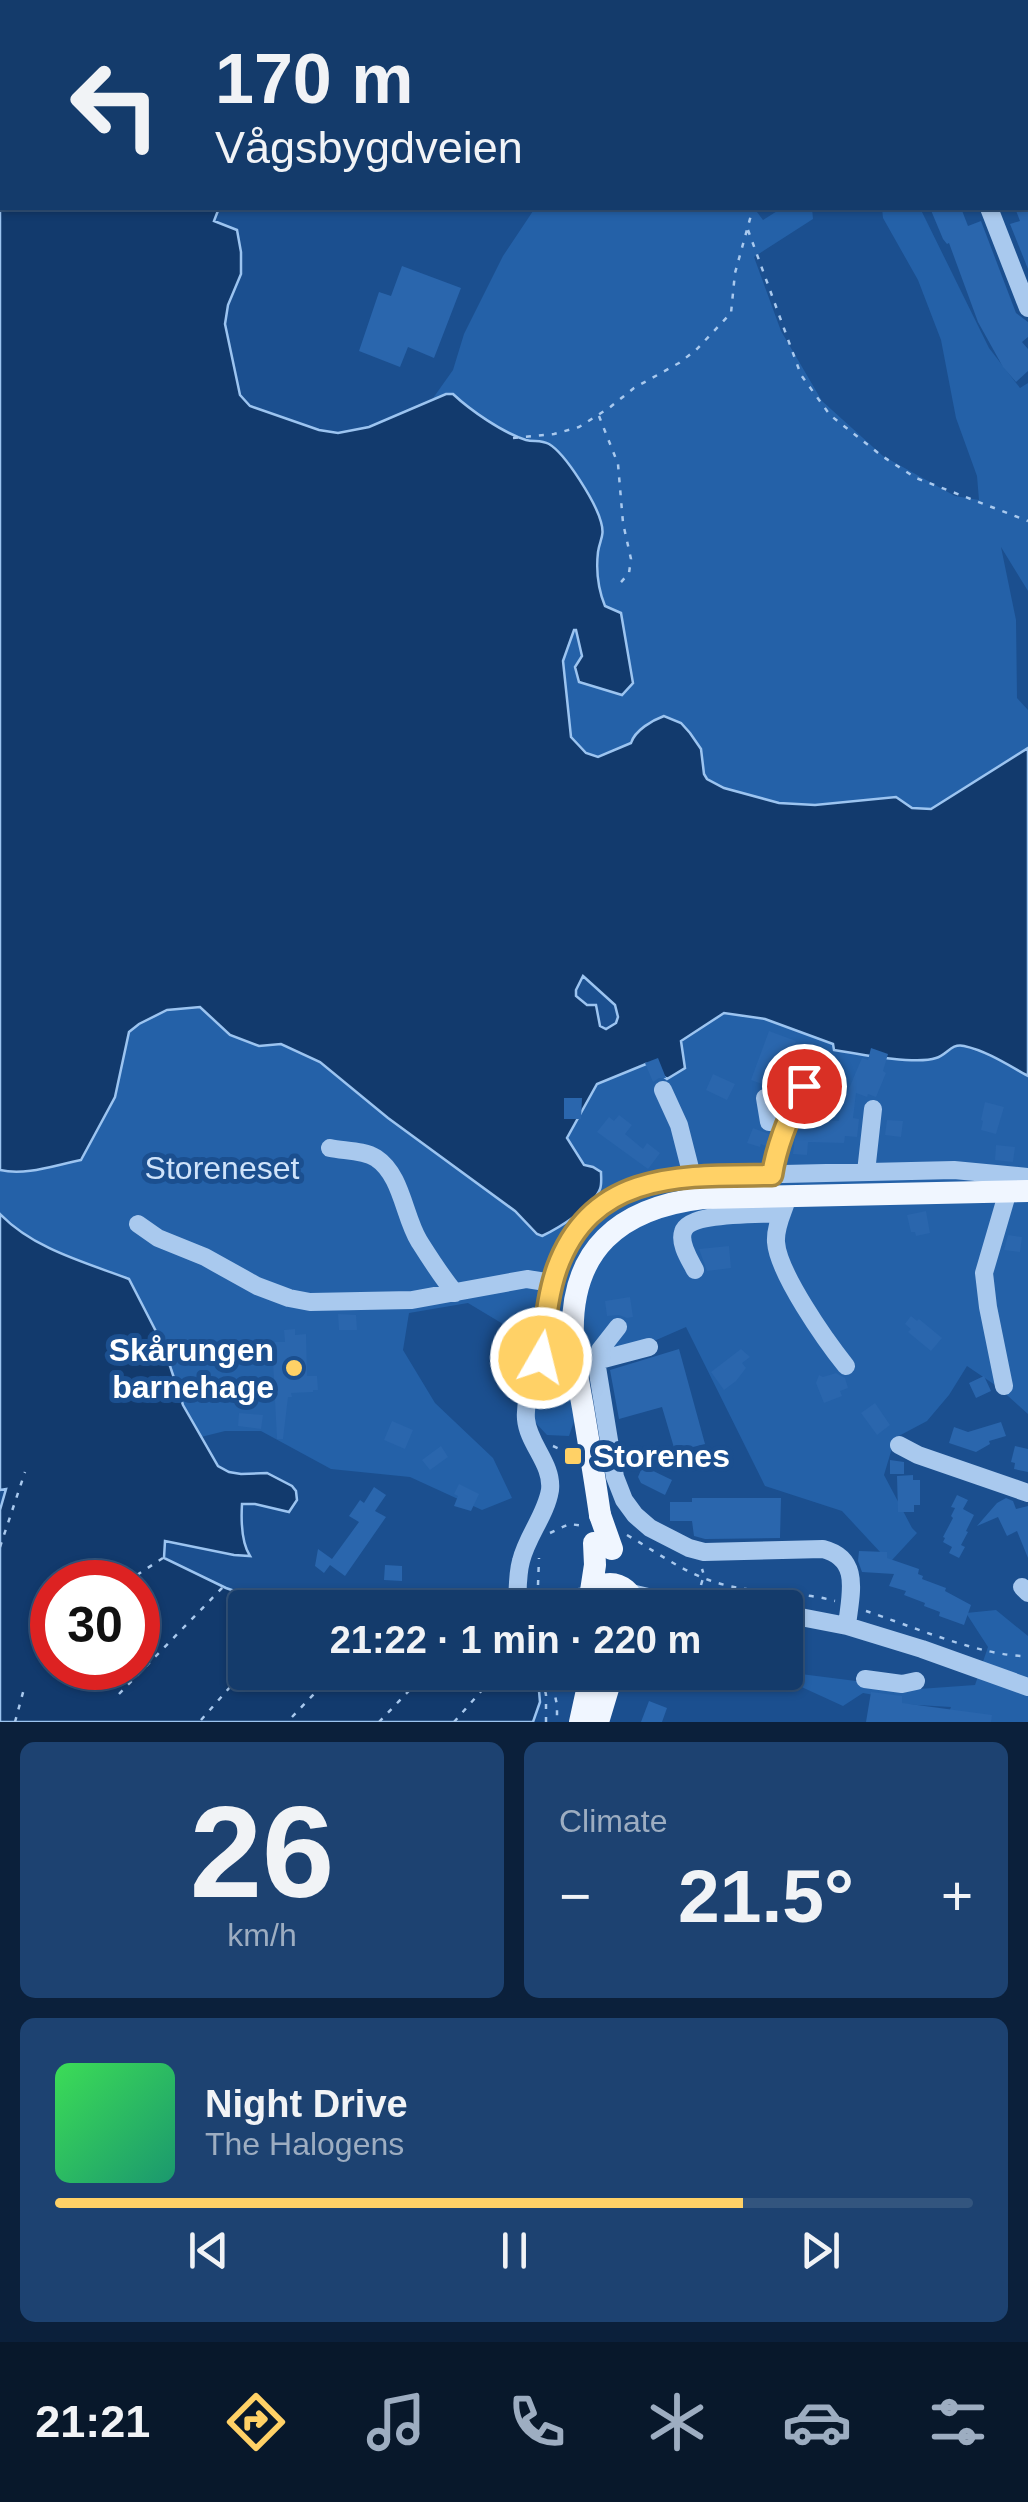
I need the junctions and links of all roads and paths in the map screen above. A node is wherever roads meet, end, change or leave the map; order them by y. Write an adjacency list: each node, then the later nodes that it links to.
1 (753, 210): 3 (path)
2 (990, 210): 4 (street)
3 (748, 230): 5 (path); 7 (path)
4 (1028, 308)
5 (599, 415): 6 (path); 8 (path)
6 (512, 438)
7 (1028, 521)
8 (616, 588)
9 (804, 1086): 16 (street)
10 (663, 1090): 17 (street)
11 (765, 1098): 13 (street)
12 (873, 1109): 15 (street)
13 (769, 1122)
14 (330, 1148): 24 (street)
15 (866, 1172): 16 (street); 18 (street)
16 (772, 1175): 17 (street)
17 (692, 1176): 23 (street)
18 (1028, 1177)
19 (1018, 1192): 20 (main road); 29 (street)
20 (785, 1204): 22 (street); 28 (street); 33 (main road, bridge)
21 (138, 1224): 24 (street)
22 (695, 1270)
23 (552, 1283): 24 (street); 38 (street)
24 (455, 1292)
25 (618, 1327): 27 (street)
26 (649, 1348): 27 (street)
27 (596, 1361): 42 (street)
28 (846, 1366)
29 (1004, 1386)
30 (899, 1445): 32 (street)
31 (25, 1472): 34 (path)
32 (1028, 1492)
33 (603, 1546): 39 (main road); 40 (main road)
34 (0, 1547)
35 (164, 1558): 36 (path)
36 (160, 1561)
37 (224, 1586): 55 (path)
38 (519, 1590)
39 (589, 1590)
40 (628, 1590)
41 (803, 1618): 42 (street)
42 (846, 1626): 46 (street)
43 (864, 1678): 44 (street)
44 (916, 1681)
45 (25, 1686): 58 (path)
46 (1028, 1687)
47 (228, 1689): 57 (path)
48 (318, 1690): 56 (path)
49 (410, 1690): 59 (path)
50 (482, 1690): 60 (path)
51 (545, 1690): 61 (path)
52 (554, 1690): 62 (path)
53 (587, 1690): 63 (main road)
54 (608, 1690): 64 (main road)
55 (119, 1694)
56 (292, 1717)
57 (201, 1720)
58 (15, 1722)
59 (379, 1722)
60 (454, 1722)
61 (546, 1722)
62 (557, 1722)
63 (580, 1722)
64 (598, 1722)

